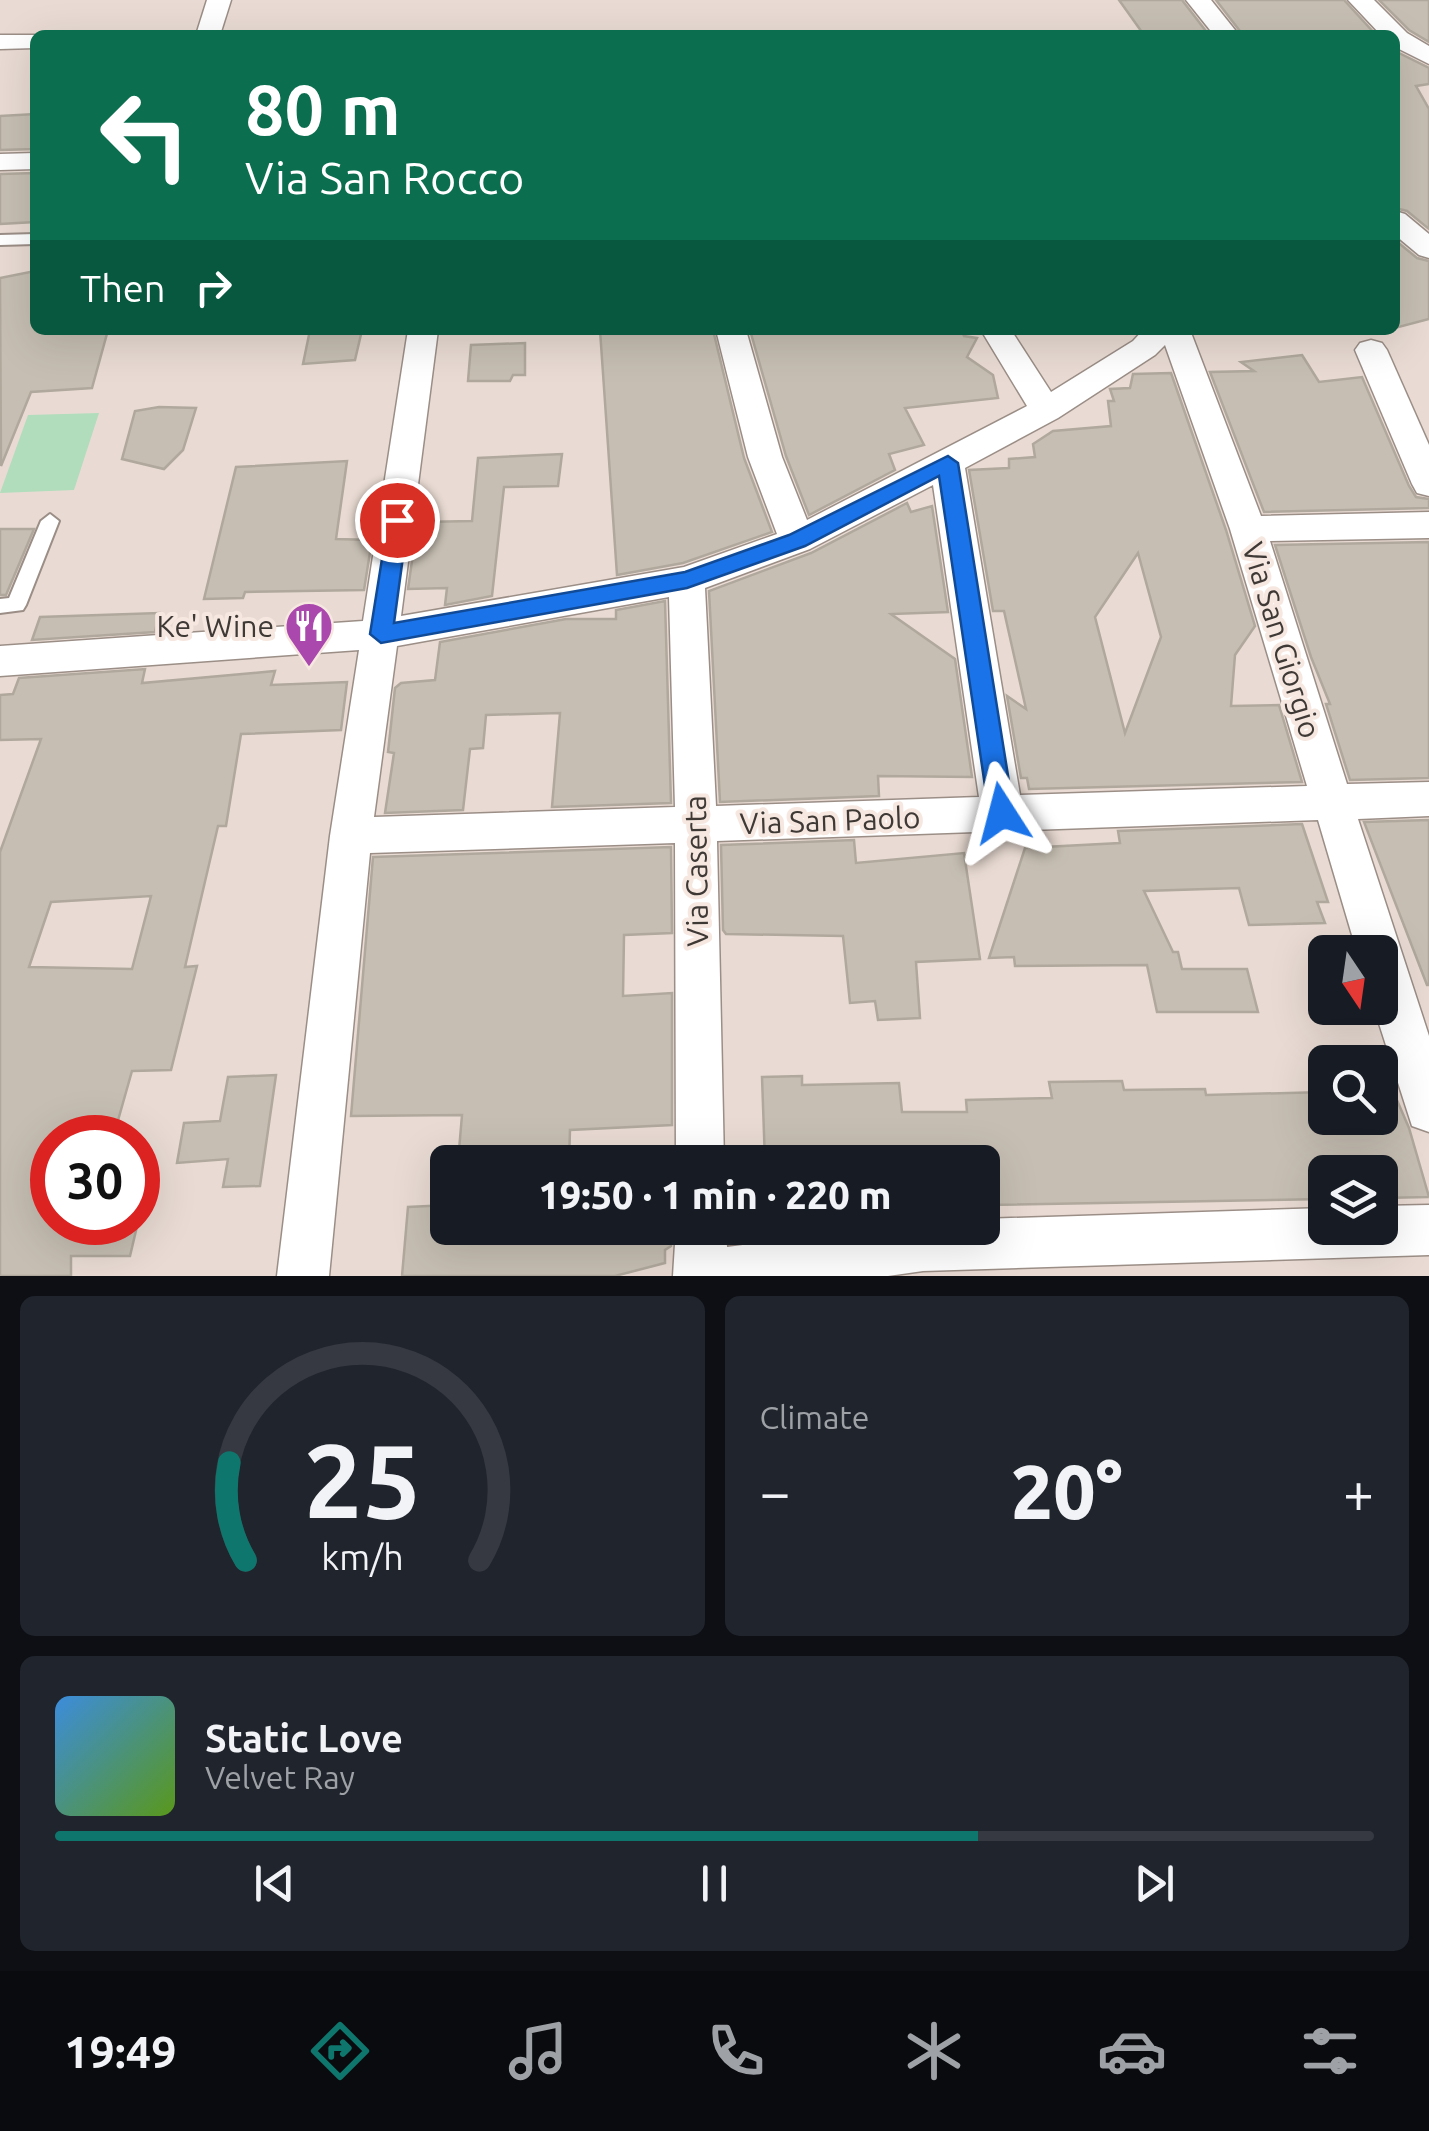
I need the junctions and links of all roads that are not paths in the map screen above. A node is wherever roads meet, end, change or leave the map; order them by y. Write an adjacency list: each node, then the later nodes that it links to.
1 (220, 0): 4 (street)
2 (1198, 0): 5 (street)
3 (1360, 0): 6 (street)
4 (210, 30)
5 (1223, 30)
6 (1390, 30)
7 (1400, 39): 10 (street)
8 (30, 41): 9 (street)
9 (0, 42)
10 (1429, 56)
11 (30, 161): 12 (street)
12 (0, 162)
13 (1400, 224): 16 (street)
14 (30, 238): 15 (lane)
15 (0, 240)
16 (1429, 249)
17 (422, 335): 32 (street)
18 (732, 335): 29 (street)
19 (999, 335): 23 (street)
20 (1156, 335): 23 (street)
21 (1177, 335): 28 (street, Via San Giorgio)
22 (1371, 350): 25 (street)
23 (1046, 410): 24 (street)
24 (948, 463): 29 (street); 36 (street)
25 (1429, 484)
26 (50, 521): 31 (lane)
27 (1429, 525): 28 (street)
28 (1248, 529): 35 (street, Via San Giorgio)
29 (797, 540): 30 (street)
30 (687, 580): 32 (street); 37 (street, Via Caserta)
31 (1, 607)
32 (381, 634): 33 (street); 38 (street)
33 (0, 661)
34 (1429, 799): 35 (street, Via San Paolo)
35 (1332, 803): 36 (street, Via San Paolo); 39 (street, Via San Giorgio)
36 (1002, 813): 37 (street, Via San Paolo)
37 (696, 826): 38 (street, Via San Paolo); 42 (street, Via Caserta)
38 (352, 836): 45 (street)
39 (1374, 935)
40 (1398, 1010): 41 (street, Via San Giorgio)
41 (1429, 1108)
42 (700, 1145)
43 (1429, 1230): 46 (street)
44 (701, 1245): 46 (street)
45 (303, 1276)
46 (701, 1276)

